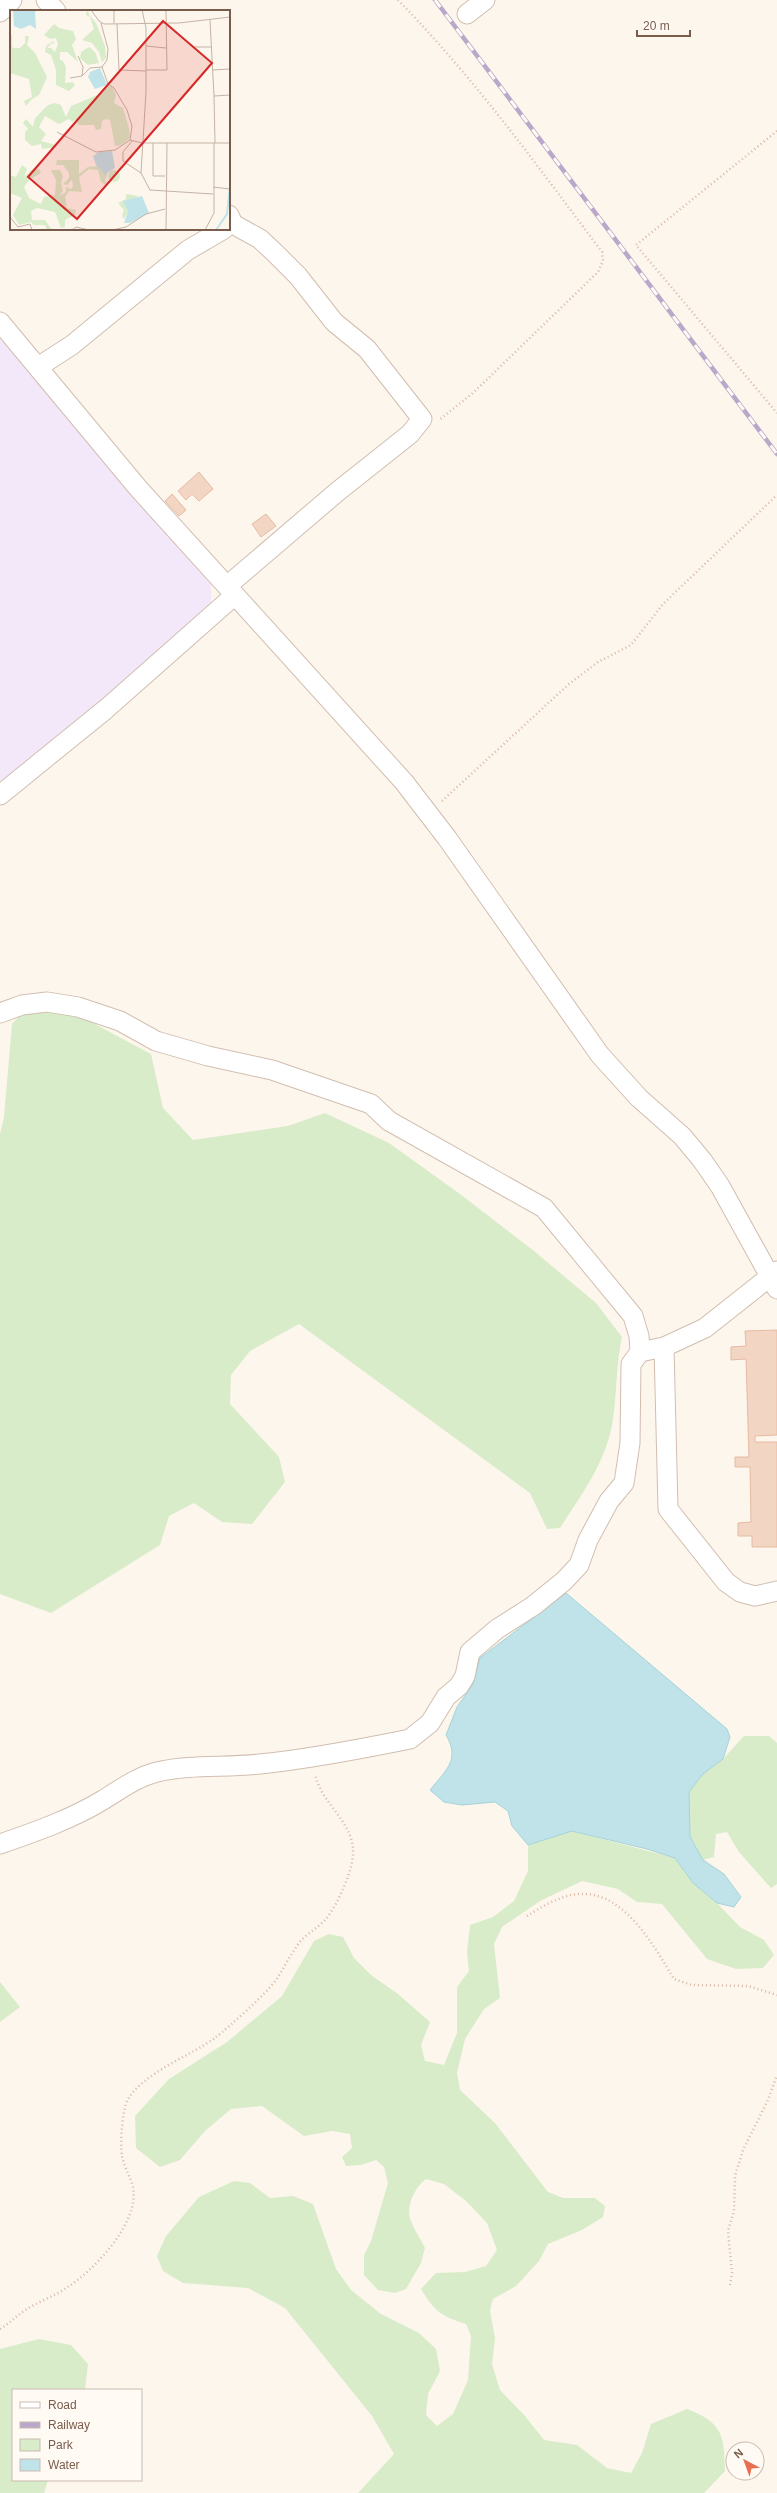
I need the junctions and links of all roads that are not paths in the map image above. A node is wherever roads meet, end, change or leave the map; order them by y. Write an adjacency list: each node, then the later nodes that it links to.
1 (12, 0): 5 (street)
2 (46, 0): 4 (street)
3 (485, 0): 6 (street)
4 (55, 10)
5 (0, 12)
6 (467, 14)
7 (230, 224): 11 (street)
8 (218, 230): 10 (street)
9 (0, 322): 10 (street)
10 (38, 366): 11 (street)
11 (231, 590): 12 (street); 14 (street)
12 (0, 795)
13 (0, 1013): 16 (street)
14 (775, 1279): 15 (street)
15 (664, 1347): 16 (street); 17 (street)
16 (640, 1352): 18 (street)
17 (777, 1590)
18 (0, 1844)

